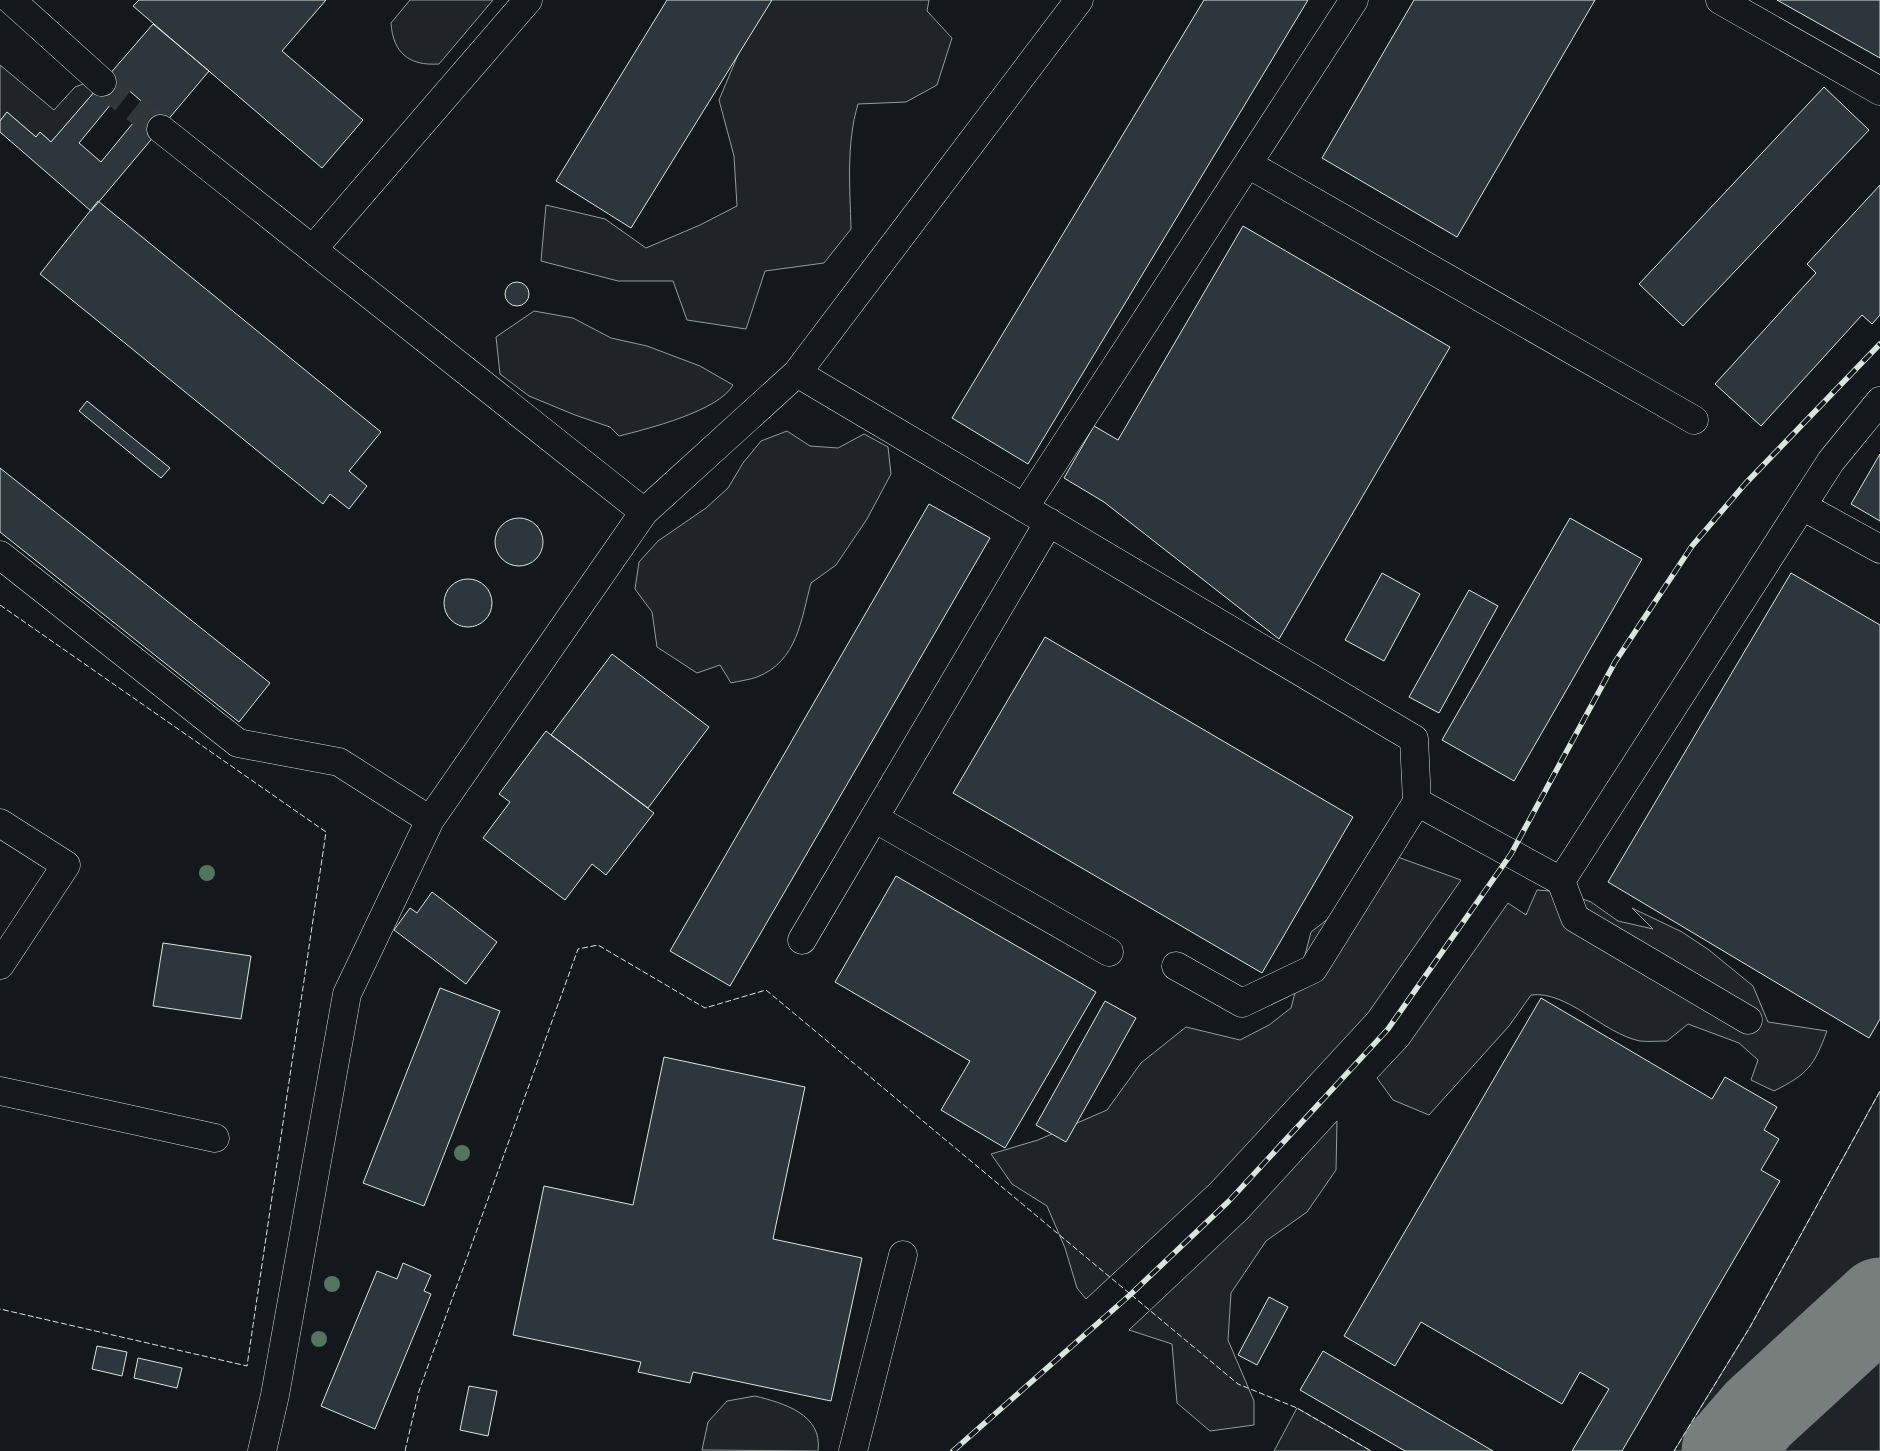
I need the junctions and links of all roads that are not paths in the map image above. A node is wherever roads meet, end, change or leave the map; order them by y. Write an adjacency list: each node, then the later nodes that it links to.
1 (11, 0): 6 (lane)
2 (528, 0): 10 (lane)
3 (1079, 0): 11 (lane)
4 (1354, 0): 9 (lane)
5 (1720, 0): 7 (lane)
6 (102, 82)
7 (1880, 91)
8 (161, 129): 10 (lane)
9 (1248, 164): 13 (lane); 15 (lane)
10 (313, 249): 16 (lane)
11 (797, 373): 15 (lane); 16 (lane)
12 (1880, 401): 14 (lane)
13 (1694, 420)
14 (1802, 506): 18 (lane); 24 (lane)
15 (1024, 508): 17 (lane)
16 (644, 512): 22 (lane)
17 (1049, 522): 20 (lane); 21 (lane)
18 (1880, 549)
19 (0, 555): 22 (lane)
20 (1416, 802): 24 (lane); 28 (lane)
21 (874, 818): 25 (lane); 26 (lane)
22 (430, 820): 33 (lane)
23 (0, 823): 27 (lane)
24 (1562, 881): 29 (lane)
25 (802, 940)
26 (1110, 952)
27 (0, 965)
28 (1176, 966)
29 (1748, 1020)
30 (0, 1091): 31 (lane)
31 (215, 1138)
32 (903, 1256): 34 (lane)
33 (262, 1451)
34 (853, 1451)

